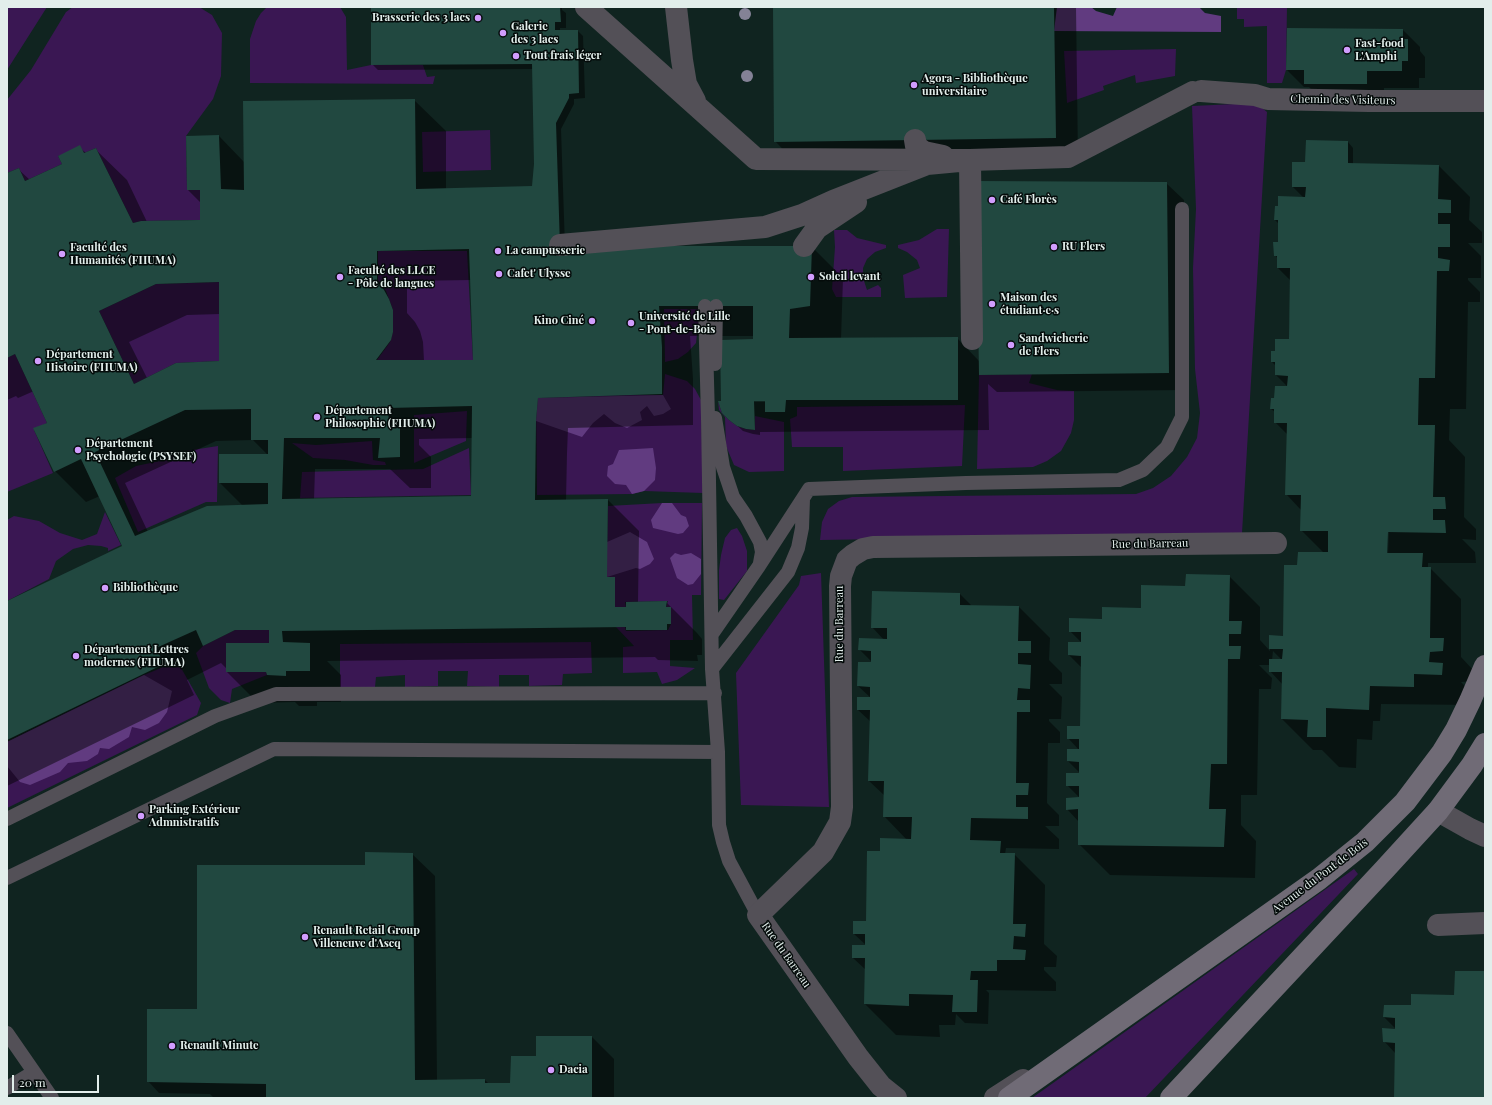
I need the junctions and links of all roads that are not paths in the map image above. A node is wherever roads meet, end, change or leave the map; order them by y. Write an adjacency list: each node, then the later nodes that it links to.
1 (586, 7): 4 (street)
2 (676, 7): 4 (street)
3 (1485, 101): 6 (street, Chemin des Visiteurs)
4 (699, 108): 6 (street)
5 (914, 140): 6 (street)
6 (970, 160): 7 (street); 11 (street)
7 (885, 181): 9 (street); 10 (street)
8 (1182, 209): 12 (lane)
9 (560, 245)
10 (804, 246)
11 (972, 339)
12 (803, 499): 14 (lane); 17 (lane)
13 (1276, 543): 25 (street, Rue du Barreau)
14 (759, 566): 15 (lane); 15 (lane)
15 (712, 634): 17 (lane)
16 (1485, 666): 28 (main road, Avenue du Pont de Bois)
17 (712, 669): 18 (lane)
18 (715, 693): 20 (lane); 22 (lane)
19 (1485, 744): 21 (main road)
20 (718, 752): 24 (lane); 25 (lane)
21 (1438, 811): 23 (street); 36 (main road)
22 (7, 818)
23 (1485, 836)
24 (7, 878)
25 (758, 915): 32 (street, Rue du Barreau)
26 (1485, 923): 27 (street)
27 (1438, 925)
28 (1119, 1020): 34 (street, Avenue du Pont de Bois); 35 (main road, Avenue du Pont de Bois)
29 (7, 1033): 30 (lane)
30 (34, 1072): 31 (lane); 33 (lane)
31 (7, 1088)
32 (886, 1095)
33 (52, 1098)
34 (995, 1098)
35 (1009, 1098)
36 (1171, 1098)

